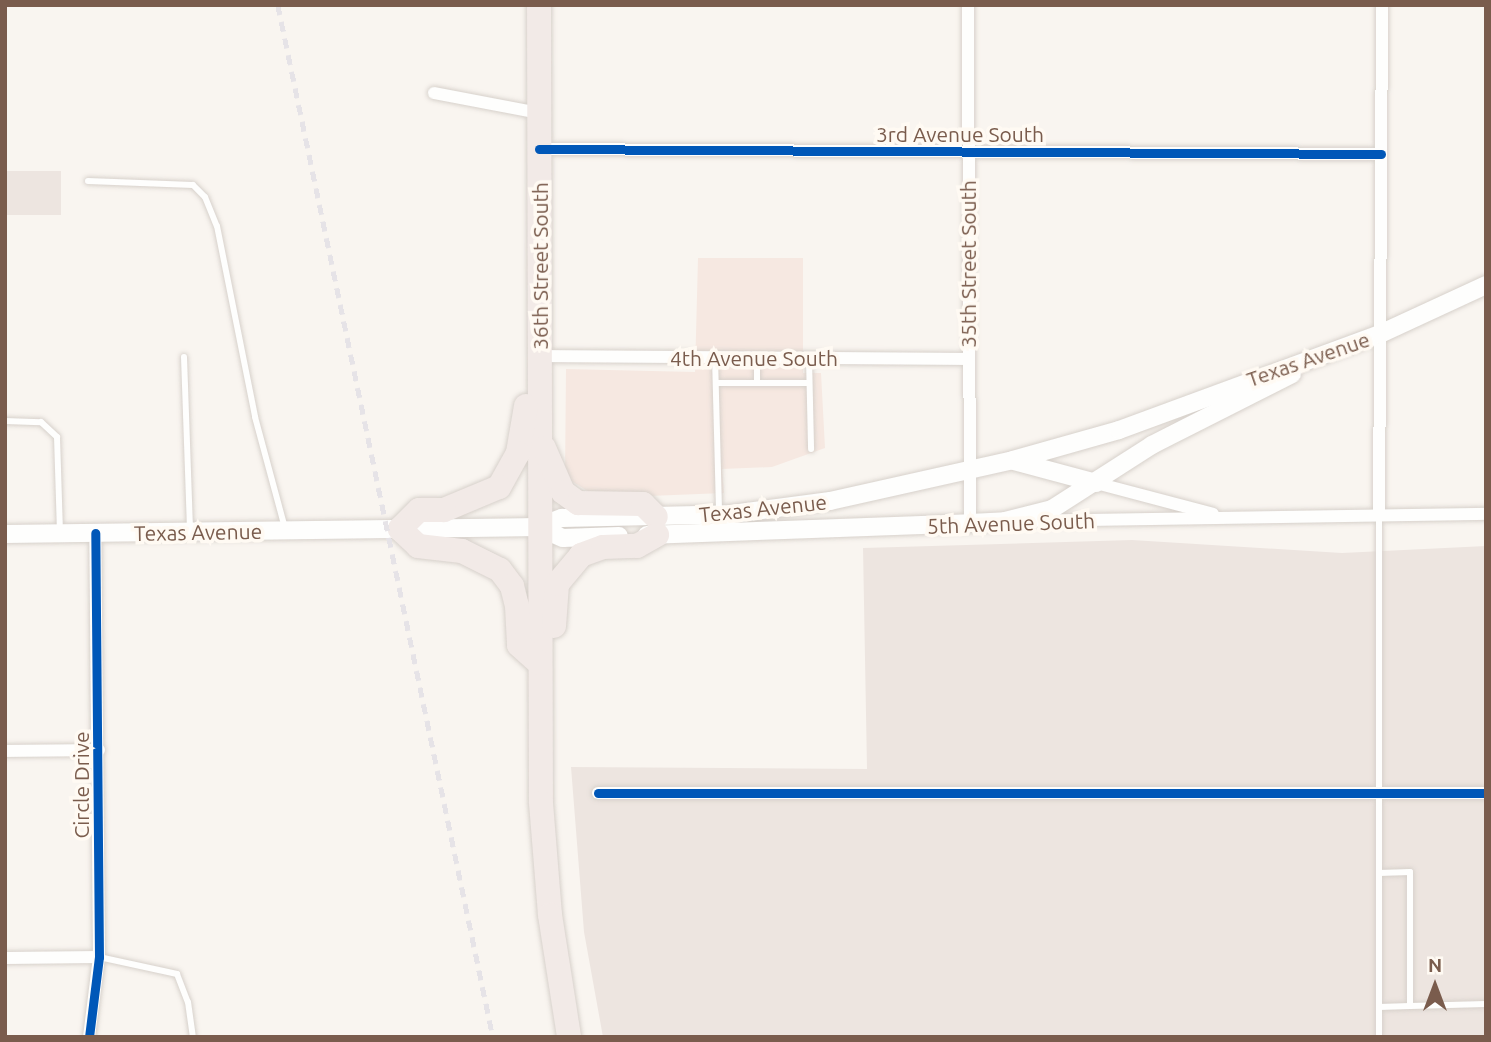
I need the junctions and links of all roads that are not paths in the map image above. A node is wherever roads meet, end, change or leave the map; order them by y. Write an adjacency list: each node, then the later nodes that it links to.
1 (539, 5): 5 (highway, 36th Street South)
2 (968, 5): 7 (street, 35th Street South)
3 (1382, 5): 8 (street)
4 (434, 93): 5 (street)
5 (539, 113): 6 (highway, 36th Street South)
6 (540, 149): 7 (street, 3rd Avenue South); 11 (highway, 36th Street South)
7 (968, 151): 8 (street, 3rd Avenue South); 19 (street, 35th Street South)
8 (1381, 154): 12 (street)
9 (88, 181): 38 (lane)
10 (1486, 285): 12 (main road, Texas Avenue)
11 (540, 307): 13 (highway, 36th Street South); 37 (highway)
12 (1380, 334): 14 (main road, Texas Avenue); 31 (street)
13 (540, 356): 16 (street, 4th Avenue South); 24 (highway, 36th Street South)
14 (1322, 356): 26 (main road, Texas Avenue); 28 (main road)
15 (184, 357): 39 (lane)
16 (715, 357): 17 (street, 4th Avenue South); 20 (lane)
17 (757, 358): 18 (street, 4th Avenue South); 21 (lane)
18 (809, 358): 19 (street, 4th Avenue South); 22 (lane)
19 (968, 359): 27 (street, 35th Street South)
20 (716, 383): 21 (lane); 29 (lane)
21 (757, 383): 22 (lane)
22 (809, 383): 25 (lane)
23 (5, 421): 42 (lane)
24 (539, 436): 35 (highway); 36 (highway, 36th Street South)
25 (811, 449)
26 (1013, 460): 27 (main road, Texas Avenue); 28 (main road)
27 (970, 470): 29 (main road, Texas Avenue); 34 (street, 35th Street South)
28 (1096, 483): 32 (street); 33 (main road)
29 (719, 514): 35 (main road, Texas Avenue)
30 (1486, 514): 31 (street, 5th Avenue South)
31 (1380, 516): 32 (street, 5th Avenue South); 47 (lane)
32 (1230, 518): 33 (street, 5th Avenue South)
33 (1005, 521): 34 (main road, 5th Avenue South)
34 (970, 523): 35 (main road, 5th Avenue South)
35 (656, 526): 36 (main road, 5th Avenue South); 49 (highway)
36 (538, 527): 37 (main road, Texas Avenue); 43 (highway, 36th Street South)
37 (400, 529): 38 (main road, Texas Avenue); 43 (highway)
38 (286, 530): 39 (main road, Texas Avenue)
39 (190, 532): 40 (main road, Texas Avenue)
40 (95, 533): 42 (main road, Texas Avenue); 44 (street, Circle Drive)
41 (5, 534): 42 (main road, Texas Avenue)
42 (60, 534)
43 (539, 663): 49 (highway, 36th Street South)
44 (99, 750): 45 (street); 51 (street, Circle Drive)
45 (5, 751)
46 (598, 793): 47 (street)
47 (1379, 793): 48 (street); 50 (lane)
48 (1486, 793)
49 (541, 803): 58 (highway)
50 (1379, 873): 54 (lane); 55 (lane)
51 (99, 957): 52 (street); 56 (street, Circle Drive); 57 (lane)
52 (5, 958)
53 (1486, 1004): 54 (lane)
54 (1410, 1006): 55 (lane)
55 (1379, 1007): 59 (lane)
56 (89, 1037)
57 (193, 1037)
58 (569, 1037)
59 (1379, 1037)

